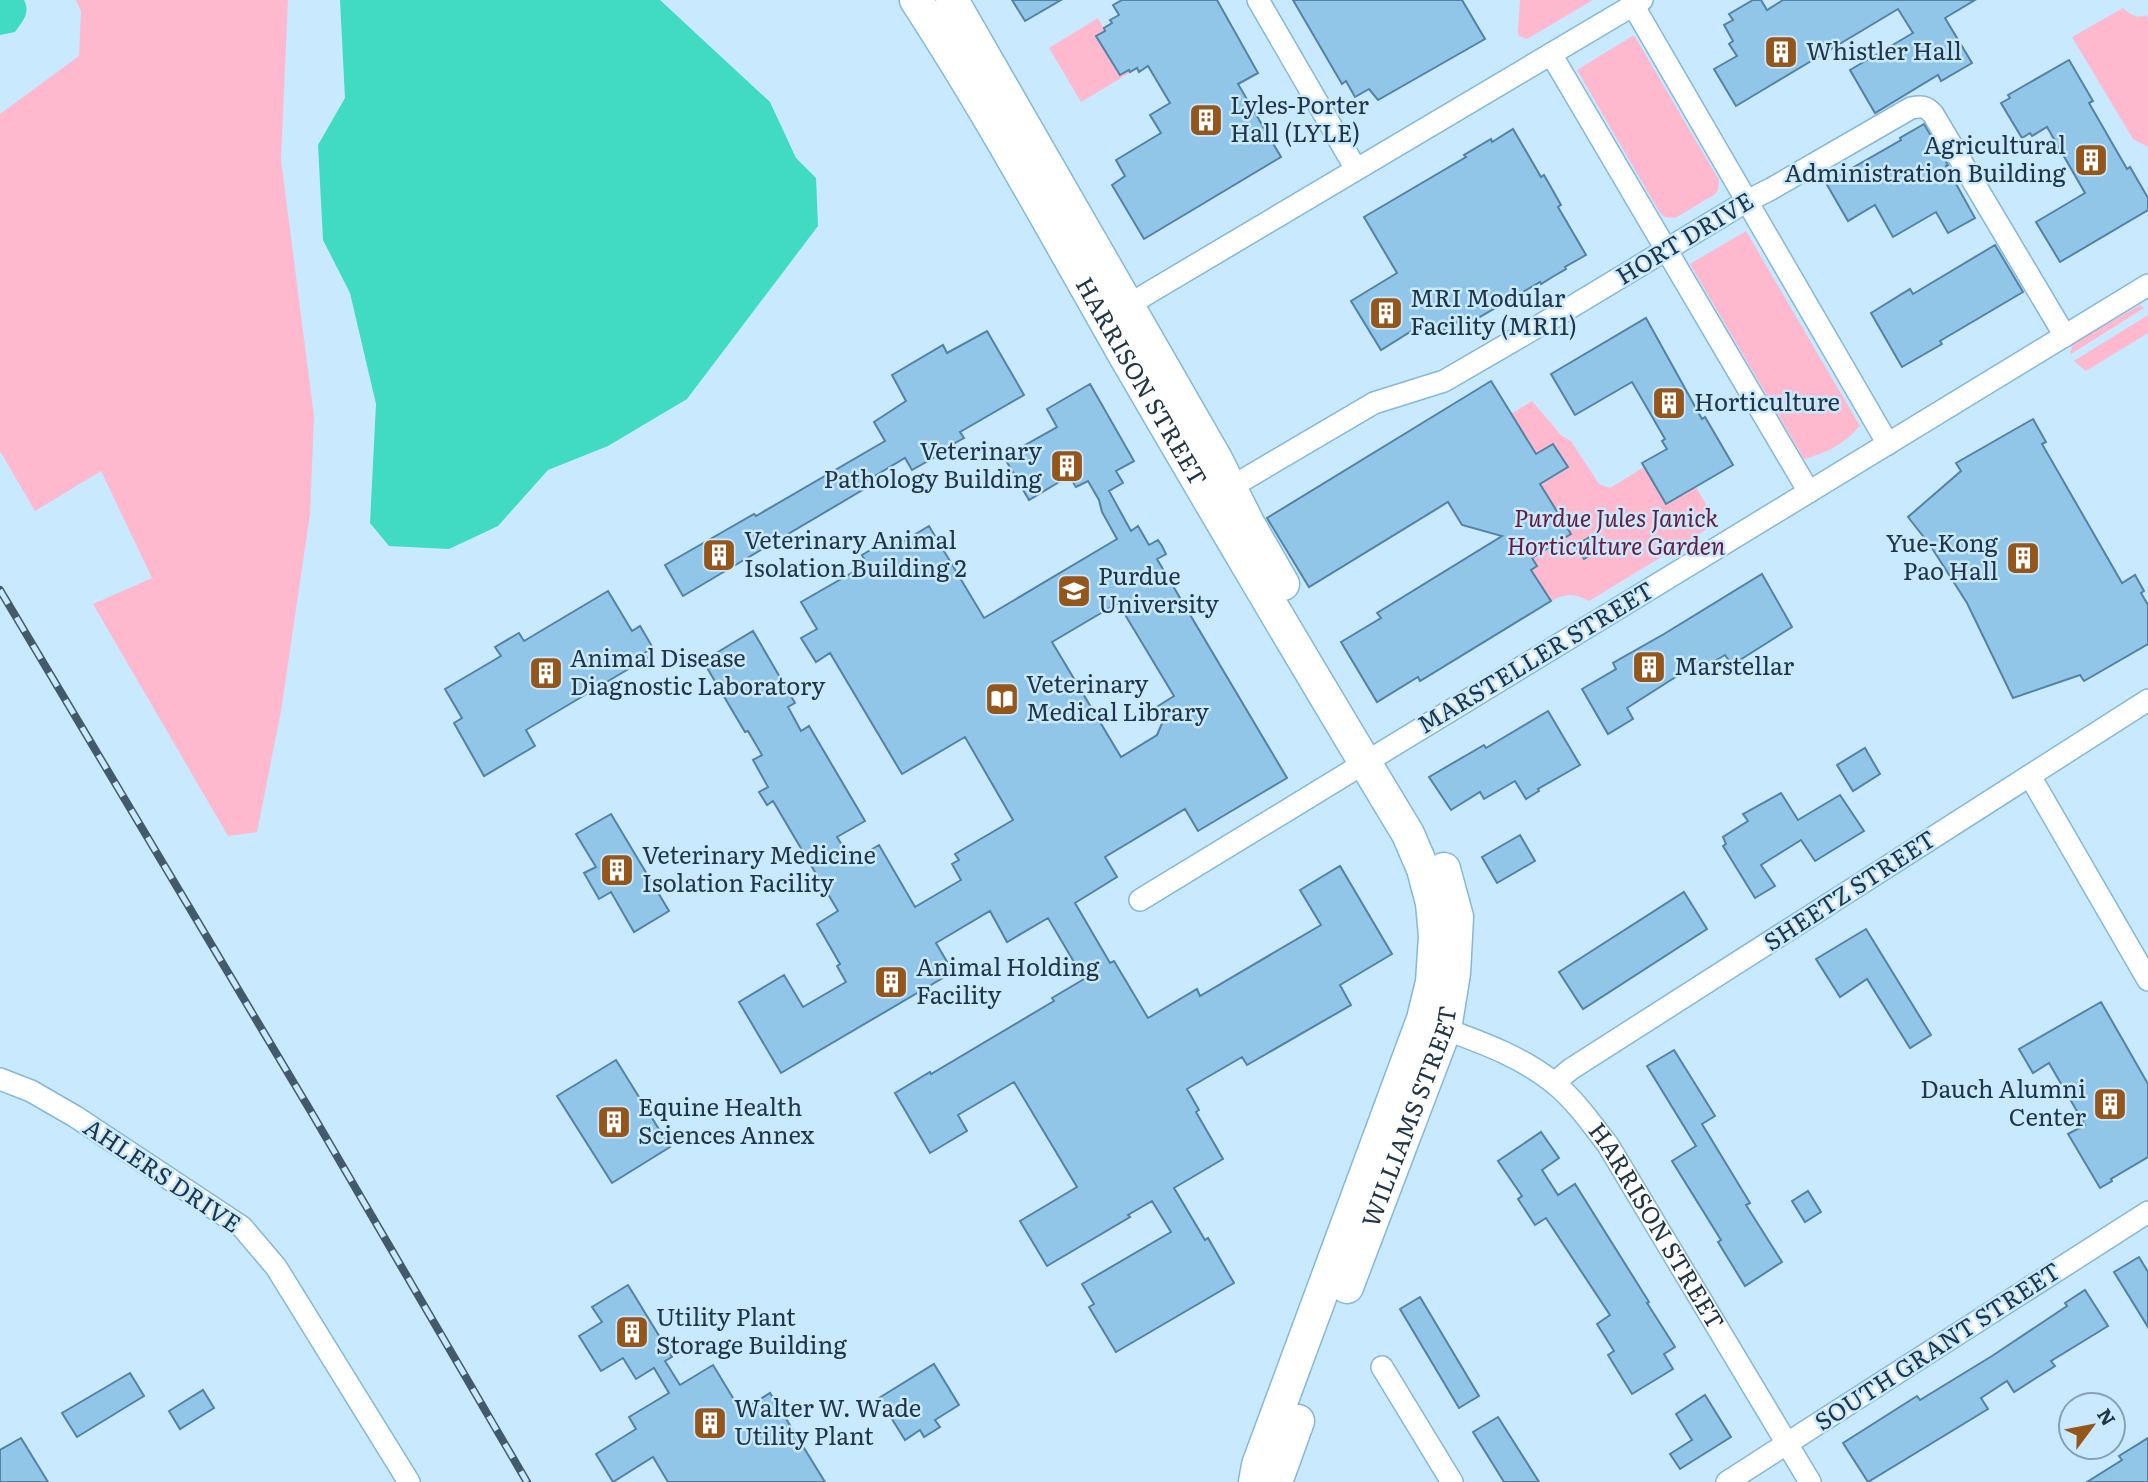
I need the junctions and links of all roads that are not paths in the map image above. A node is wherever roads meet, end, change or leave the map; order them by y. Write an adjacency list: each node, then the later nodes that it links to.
1 (916, 0): 10 (main road, HARRISON STREET)
2 (952, 0): 10 (main road, HARRISON STREET)
3 (1258, 0): 6 (street)
4 (1638, 3): 5 (street); 7 (street)
5 (1551, 54): 6 (street); 8 (street)
6 (1356, 169): 10 (street)
7 (1747, 201): 8 (street, HORT DRIVE); 11 (street, HORT DRIVE); 12 (street)
8 (1666, 249): 13 (street); 14 (street, HORT DRIVE)
9 (2148, 285): 11 (street, MARSTELLER STREET)
10 (1116, 314): 14 (main road, HARRISON STREET)
11 (2065, 336): 12 (street, MARSTELLER STREET)
12 (1888, 444): 13 (street, MARSTELLER STREET)
13 (1809, 492): 16 (street, MARSTELLER STREET)
14 (1219, 494): 16 (main road, HARRISON STREET)
15 (2148, 700): 17 (street, SHEETZ STREET)
16 (1374, 757): 18 (street, MARSTELLER STREET); 20 (main road, WILLIAMS STREET); 27 (main road, WILLIAMS STREET)
17 (2030, 776): 19 (street); 22 (street, SHEETZ STREET)
18 (1140, 900)
19 (2148, 980)
20 (1445, 1029): 22 (street, HARRISON STREET); 28 (main road, WILLIAMS STREET)
21 (0, 1079): 26 (street, AHLERS DRIVE)
22 (1554, 1083): 25 (street, HARRISON STREET)
23 (2148, 1212): 25 (street, SOUTH GRANT STREET)
24 (1382, 1367): 29 (street)
25 (1788, 1443): 30 (street, SOUTH GRANT STREET); 31 (street, HARRISON STREET)
26 (409, 1482)
27 (1255, 1482)
28 (1276, 1482)
29 (1452, 1482)
30 (1727, 1482)
31 (1810, 1482)

